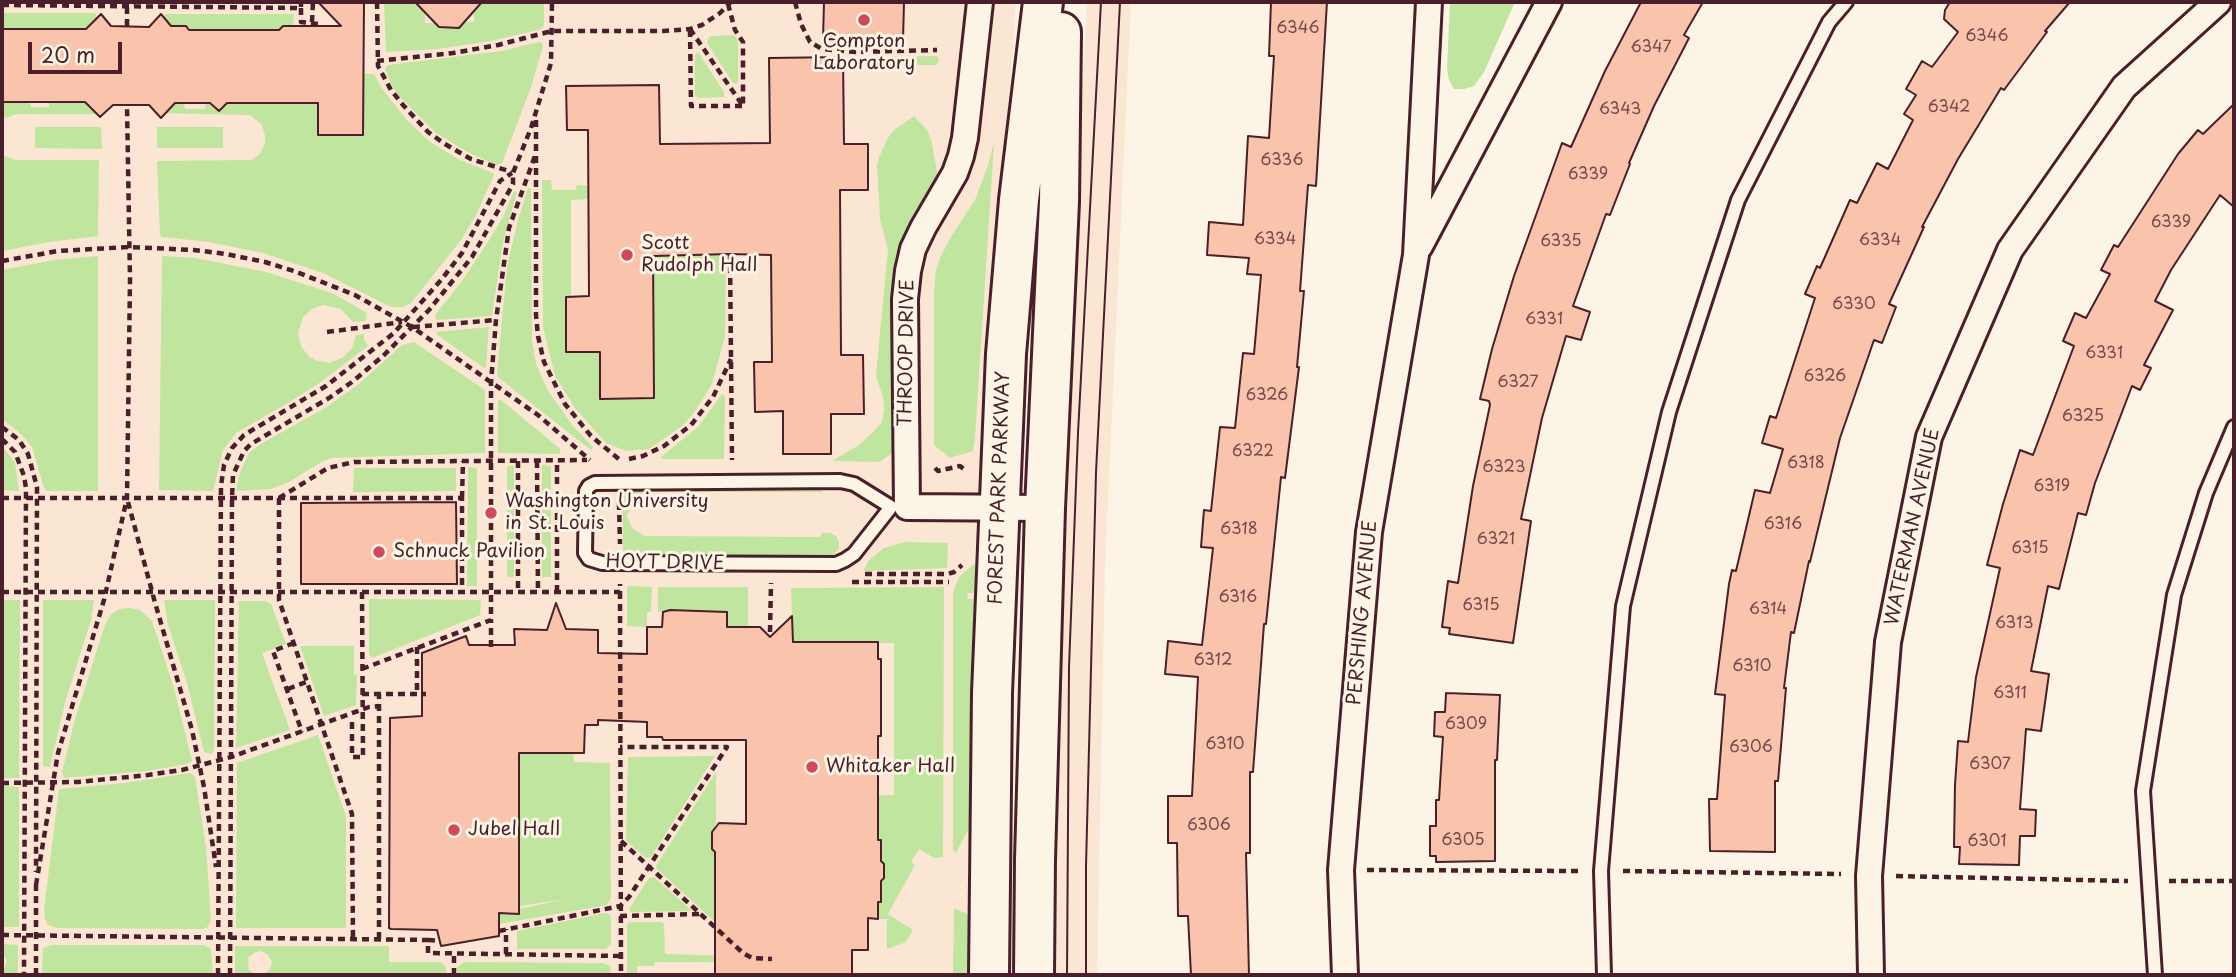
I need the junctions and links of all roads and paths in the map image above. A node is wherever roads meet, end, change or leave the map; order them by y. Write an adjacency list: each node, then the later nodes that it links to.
1 (134, 2): 13 (path)
2 (313, 2): 17 (path)
3 (377, 2): 23 (path)
4 (552, 2): 21 (path)
5 (795, 2): 22 (path)
6 (980, 2): 63 (street, THROOP DRIVE)
7 (1043, 2): 64 (main road, FOREST PARK PARKWAY)
8 (1061, 2): 65 (main road)
9 (1429, 2): 31 (street, PERSHING AVENUE)
10 (1549, 2): 31 (street, PERSHING AVENUE)
11 (1846, 2): 111 (lane)
12 (2218, 2): 112 (street, WATERMAN AVENUE)
13 (125, 3): 15 (path); 16 (path); 19 (path)
14 (729, 3): 20 (path); 25 (path)
15 (2, 5)
16 (301, 5): 17 (path)
17 (313, 22): 18 (path)
18 (320, 24)
19 (127, 26)
20 (690, 29): 21 (path); 25 (path); 25 (path)
21 (552, 31): 23 (path); 26 (path)
22 (937, 50)
23 (377, 61): 28 (path)
24 (127, 105): 29 (path)
25 (743, 106)
26 (536, 112): 27 (path); 28 (path)
27 (536, 153): 33 (path); 51 (path)
28 (513, 173): 34 (path); 35 (path)
29 (130, 247): 32 (path); 34 (path); 58 (path)
30 (730, 254): 37 (path)
31 (1416, 255): 110 (street, PERSHING AVENUE)
32 (2, 261)
33 (496, 320): 35 (path); 38 (path)
34 (403, 322): 35 (path); 36 (path); 59 (path)
35 (412, 327): 38 (path); 60 (path)
36 (327, 332)
37 (731, 359): 51 (path); 52 (path)
38 (491, 383): 42 (path); 47 (path)
39 (2, 427): 57 (path)
40 (2234, 427): 114 (lane)
41 (2, 439): 56 (path)
42 (590, 460): 43 (path); 50 (path)
43 (600, 460)
44 (609, 460): 51 (path)
45 (928, 460): 53 (path)
46 (463, 461): 47 (path); 61 (path); 62 (path)
47 (491, 461): 48 (path); 75 (path)
48 (518, 461): 49 (path); 76 (path)
49 (537, 461): 50 (path); 77 (path)
50 (558, 461): 78 (path)
51 (619, 462): 54 (path)
52 (732, 464)
53 (960, 466)
54 (619, 482): 63 (lane, HOYT DRIVE); 66 (path); 66 (lane, HOYT DRIVE)
55 (2, 498): 56 (path)
56 (26, 498): 57 (path); 69 (path)
57 (37, 498): 58 (path); 70 (path)
58 (127, 498): 59 (path); 71 (path); 72 (path)
59 (221, 498): 60 (path); 80 (path)
60 (232, 498): 61 (path); 81 (path)
61 (279, 498): 62 (path); 82 (path)
62 (462, 498): 74 (path)
63 (899, 507): 64 (street); 66 (lane, HOYT DRIVE)
64 (998, 507): 65 (street); 141 (main road, FOREST PARK PARKWAY)
65 (1045, 508): 142 (main road)
66 (620, 563): 79 (path)
67 (771, 582): 84 (path)
68 (2, 592): 69 (path)
69 (26, 592): 70 (path); 105 (path)
70 (37, 592): 71 (path); 106 (path)
71 (105, 592): 72 (path); 107 (path)
72 (152, 592): 80 (path); 103 (path)
73 (362, 592): 74 (path); 82 (path); 88 (path)
74 (462, 592): 75 (path)
75 (490, 592): 76 (path); 83 (path)
76 (518, 592): 77 (path)
77 (538, 592): 78 (path)
78 (557, 592): 79 (path)
79 (620, 592): 100 (path)
80 (222, 593): 81 (path); 102 (path)
81 (232, 593): 82 (path); 101 (path)
82 (279, 593): 85 (path)
83 (491, 620): 86 (path); 87 (path)
84 (770, 632)
85 (294, 643): 89 (path); 90 (path)
86 (417, 647): 88 (path); 93 (path)
87 (491, 647)
88 (362, 669): 91 (path)
89 (306, 681): 90 (path); 98 (path)
90 (287, 689): 99 (path)
91 (362, 694): 92 (path); 96 (path)
92 (379, 694): 93 (path); 95 (path)
93 (417, 694): 94 (path)
94 (426, 694)
95 (379, 706): 96 (path); 128 (path)
96 (362, 709): 97 (path); 98 (path)
97 (352, 722)
98 (321, 724): 99 (path); 127 (path)
99 (302, 732): 101 (path)
100 (620, 747): 108 (path); 109 (path)
101 (231, 757): 102 (path); 126 (path)
102 (219, 760): 103 (path); 113 (path)
103 (200, 765): 107 (path); 113 (path)
104 (2, 783): 105 (path)
105 (24, 783): 106 (path); 123 (path)
106 (36, 783): 107 (path); 116 (path)
107 (53, 783): 116 (path)
108 (620, 840): 109 (path); 117 (path)
109 (649, 867): 117 (path); 118 (path)
110 (1341, 870): 111 (path); 143 (street, PERSHING AVENUE)
111 (1601, 871): 112 (path); 144 (lane)
112 (1869, 876): 114 (path); 145 (street, WATERMAN AVENUE)
113 (218, 881): 125 (path)
114 (2148, 881): 115 (path); 146 (lane)
115 (2234, 881)
116 (36, 885): 124 (path)
117 (620, 906): 119 (path); 120 (path)
118 (702, 914): 119 (path); 134 (path)
119 (620, 916): 133 (path)
120 (506, 929): 121 (path); 132 (path)
121 (499, 931)
122 (2, 935): 123 (path)
123 (24, 936): 124 (path); 135 (path)
124 (36, 936): 125 (path); 136 (path)
125 (218, 937): 126 (path); 137 (path)
126 (230, 937): 127 (path); 138 (path)
127 (353, 939): 128 (path)
128 (379, 939): 129 (path)
129 (428, 940): 130 (path); 131 (path)
130 (440, 940)
131 (454, 953): 132 (path); 139 (path)
132 (506, 954): 133 (path)
133 (621, 956): 140 (path)
134 (772, 959)
135 (24, 975)
136 (36, 975)
137 (218, 975)
138 (230, 975)
139 (454, 975)
140 (621, 975)
141 (989, 975)
142 (1034, 975)
143 (1345, 975)
144 (1605, 975)
145 (1871, 975)
146 (2155, 975)

